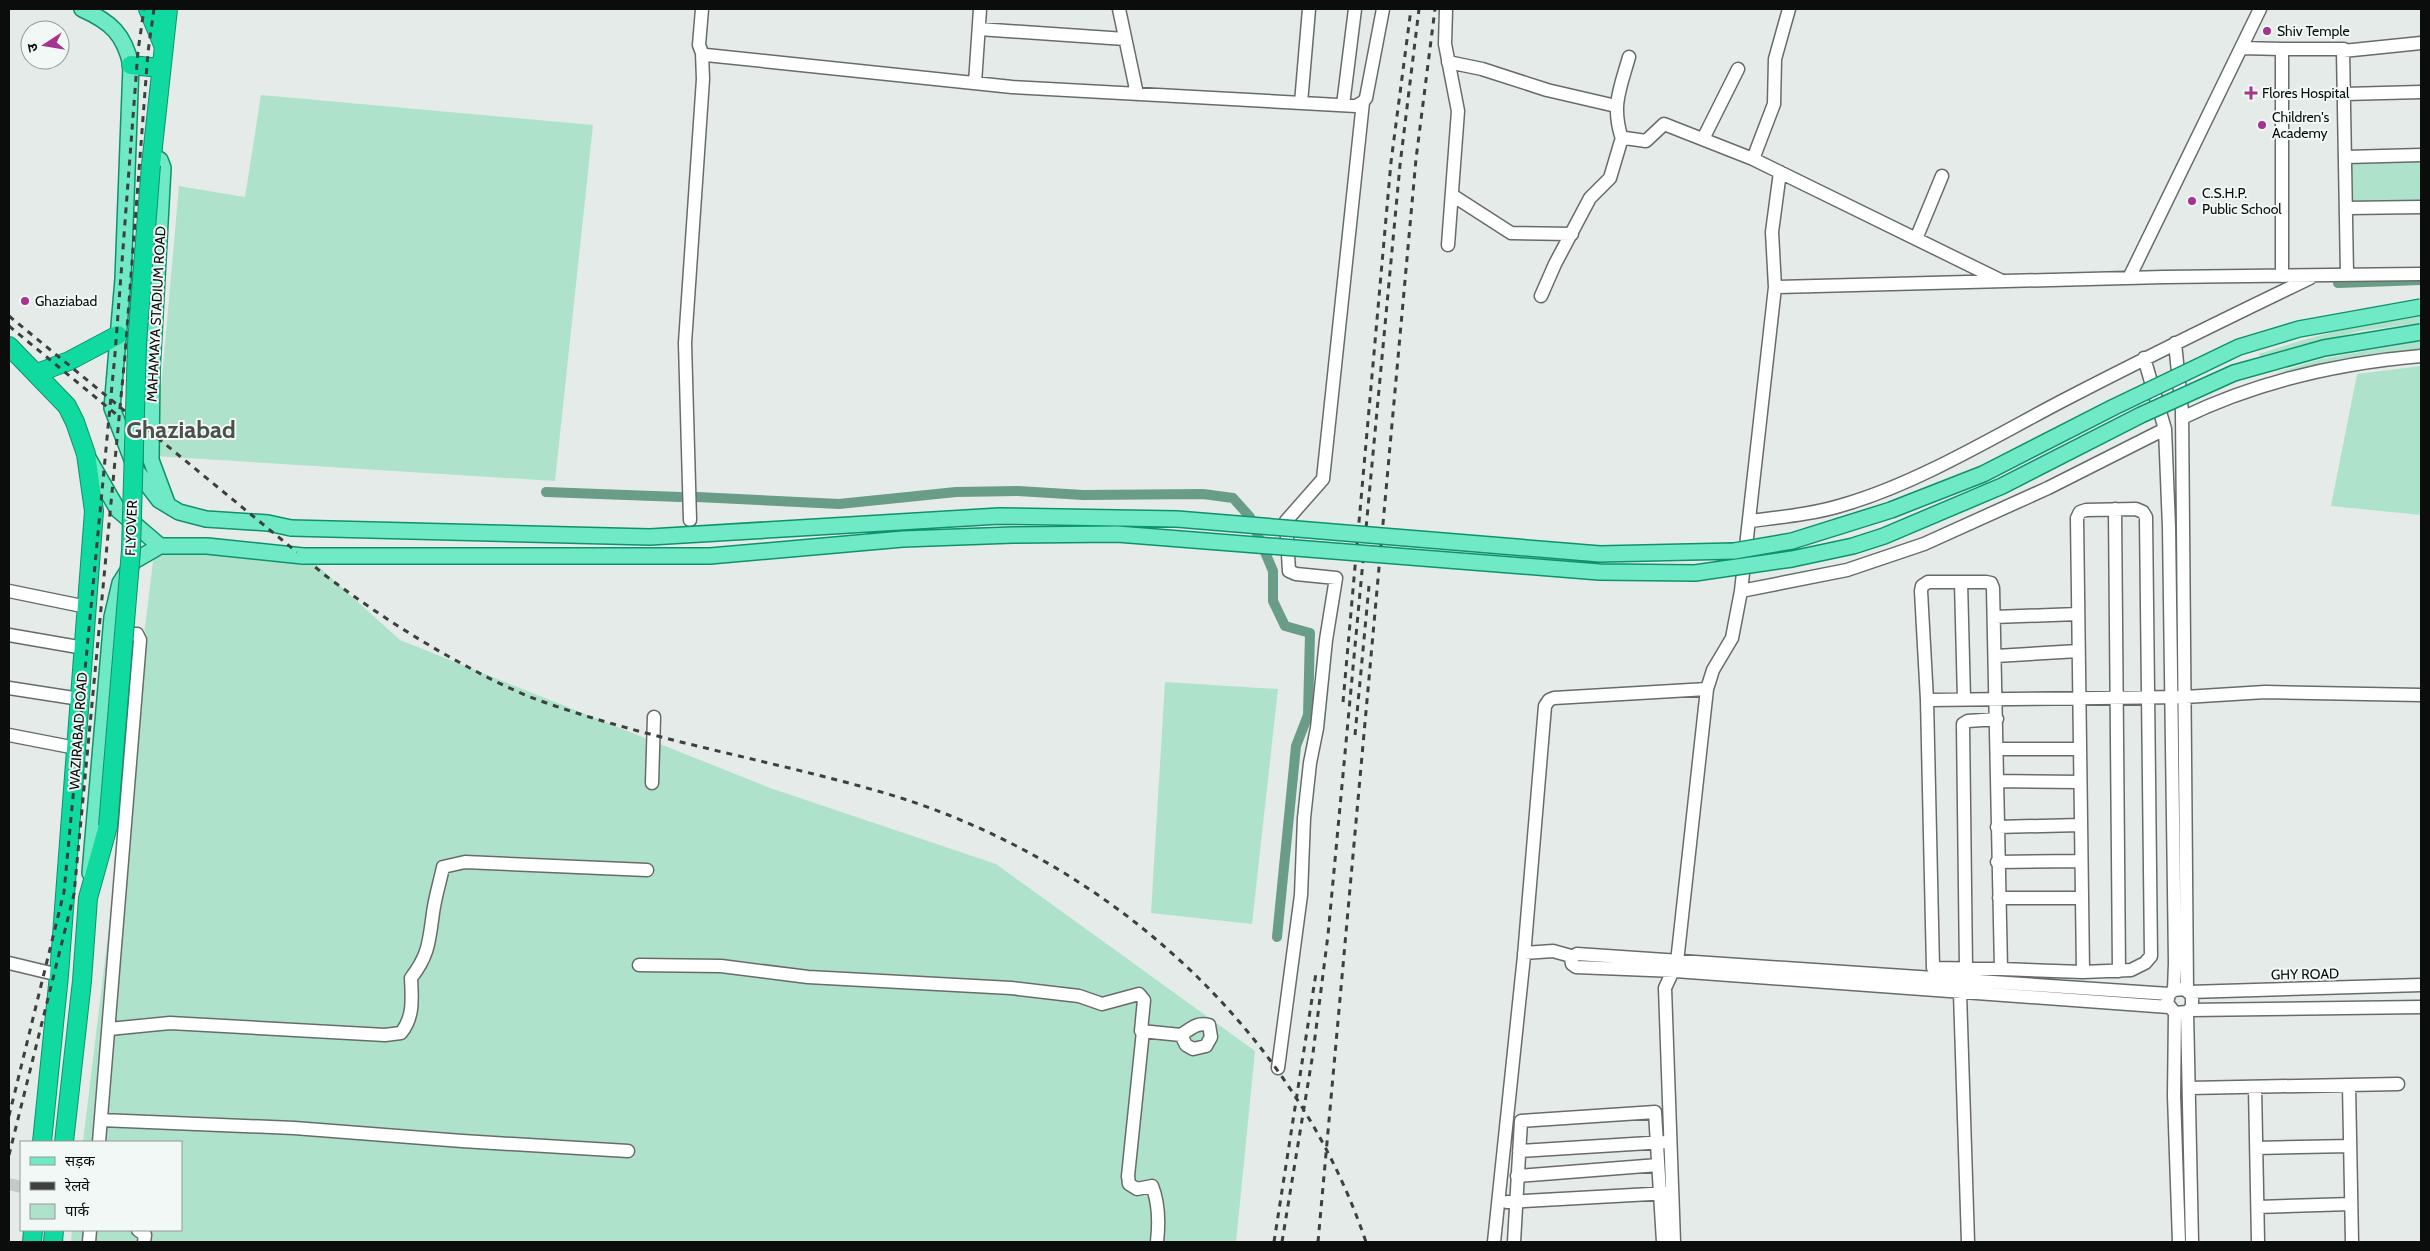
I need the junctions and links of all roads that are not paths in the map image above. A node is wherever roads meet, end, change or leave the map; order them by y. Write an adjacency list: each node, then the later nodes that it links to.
1 (82, 9): 23 (main road)
2 (148, 9): 16 (highway)
3 (168, 9): 16 (highway, FLYOVER)
4 (702, 9): 20 (street)
5 (980, 9): 13 (street)
6 (1118, 9): 14 (street)
7 (1309, 9): 30 (street)
8 (1355, 9): 32 (street)
9 (1383, 9): 31 (street)
10 (1446, 9): 22 (street)
11 (1789, 9): 38 (street)
12 (2260, 9): 17 (street)
13 (980, 29): 14 (street); 26 (street)
14 (1125, 39): 28 (street)
15 (2421, 43): 19 (street)
16 (164, 46): 24 (highway, FLYOVER)
17 (2241, 48): 18 (street); 52 (street)
18 (2282, 49): 19 (street); 49 (street)
19 (2344, 49): 29 (street)
20 (702, 53): 26 (street); 69 (street)
21 (1629, 57): 33 (street)
22 (1448, 62): 33 (street); 42 (street)
23 (132, 65): 24 (highway); 58 (main road)
24 (160, 68): 39 (highway, FLYOVER)
25 (1738, 69): 35 (street)
26 (975, 83): 28 (street)
27 (2421, 92): 29 (street)
28 (1137, 94): 30 (street)
29 (2345, 94): 37 (street)
30 (1301, 102): 32 (street)
31 (1363, 102): 32 (street); 128 (street)
32 (1343, 105)
33 (1616, 106): 34 (street)
34 (1622, 139): 35 (street); 45 (street)
35 (1703, 139): 38 (street)
36 (2421, 155): 37 (street)
37 (2346, 157): 44 (street)
38 (1753, 159): 40 (street)
39 (152, 160): 67 (main road, MAHAMAYA STADIUM ROAD); 109 (highway, FLYOVER, bridge)
40 (1780, 172): 46 (street); 54 (street)
41 (1942, 176): 46 (street)
42 (1452, 195): 45 (street); 47 (street)
43 (2421, 207): 44 (street)
44 (2347, 208): 51 (street)
45 (1572, 234): 55 (street)
46 (1916, 239): 53 (street)
47 (1448, 246)
48 (2421, 274): 51 (street)
49 (2282, 276): 50 (street); 52 (street)
50 (2314, 276): 51 (street); 59 (street)
51 (2347, 276)
52 (2129, 278): 53 (street)
53 (2004, 282): 54 (street)
54 (1775, 287): 70 (street)
55 (1541, 296)
56 (2421, 307): 67 (main road, bridge)
57 (2421, 332): 71 (main road, bridge)
58 (118, 335): 63 (highway); 67 (main road)
59 (2175, 343): 62 (street); 64 (street)
60 (9, 346): 63 (highway, WAZIRABAD ROAD)
61 (2421, 356): 64 (street)
62 (2144, 358): 65 (street); 70 (street)
63 (37, 373): 66 (highway, WAZIRABAD ROAD)
64 (2182, 418): 89 (street)
65 (2165, 429): 74 (street); 88 (street)
66 (86, 454): 71 (main road); 75 (highway, WAZIRABAD ROAD)
67 (168, 506)
68 (2115, 510): 76 (street); 86 (street); 87 (street)
69 (690, 520)
70 (1750, 521): 74 (street)
71 (160, 546): 78 (main road)
72 (1961, 582): 77 (street); 92 (street); 94 (street)
73 (9, 591): 75 (street)
74 (1741, 591): 84 (street)
75 (87, 607): 80 (highway, WAZIRABAD ROAD)
76 (2078, 614): 77 (street); 81 (street)
77 (1994, 617): 82 (street)
78 (110, 634): 109 (main road); 125 (street)
79 (9, 635): 80 (street)
80 (84, 648): 91 (highway, WAZIRABAD ROAD)
81 (2078, 651): 82 (street); 90 (street)
82 (1996, 656): 93 (street)
83 (9, 688): 91 (street)
84 (1708, 689): 112 (street); 115 (street)
85 (2421, 695): 89 (street)
86 (2117, 697): 87 (street); 90 (street); 118 (street)
87 (2148, 697): 88 (street); 118 (street)
88 (2172, 697): 89 (street); 123 (street)
89 (2185, 697): 123 (street)
90 (2078, 698): 93 (street); 99 (street)
91 (80, 699): 98 (highway, WAZIRABAD ROAD)
92 (1964, 699): 93 (street); 94 (street)
93 (1997, 699): 96 (street)
94 (1927, 700): 116 (street)
95 (654, 717): 103 (street)
96 (1997, 719): 100 (street); 116 (street)
97 (9, 735): 98 (street)
98 (76, 748): 120 (highway, WAZIRABAD ROAD)
99 (2079, 748): 100 (street); 102 (street)
100 (1998, 749): 101 (street)
101 (1997, 781): 102 (street); 105 (street)
102 (2080, 782): 104 (street)
103 (652, 783)
104 (2080, 825): 105 (street); 106 (street)
105 (1997, 827): 107 (street)
106 (2081, 861): 107 (street); 111 (street)
107 (1997, 862): 110 (street)
108 (647, 870): 125 (street)
109 (88, 898): 135 (highway)
110 (1999, 898): 111 (street); 117 (street)
111 (2082, 898): 119 (street)
112 (1524, 953): 115 (street); 142 (street)
113 (9, 963): 120 (street)
114 (639, 965): 126 (street)
115 (1676, 966): 122 (street); 123 (street); 137 (street)
116 (1966, 969): 117 (street)
117 (2001, 969): 119 (street)
118 (2119, 971): 119 (street)
119 (2083, 972)
120 (59, 975): 134 (highway, WAZIRABAD ROAD)
121 (2421, 985): 123 (street, GHY ROAD)
122 (1960, 993): 123 (street); 158 (street)
123 (2180, 1001): 124 (street); 132 (street); 159 (street)
124 (2421, 1007)
125 (109, 1030): 133 (street)
126 (1143, 1031): 127 (street); 153 (street)
127 (1181, 1035)
128 (1278, 1068)
129 (2398, 1084): 130 (street)
130 (2348, 1085): 131 (street); 139 (street)
131 (2255, 1087): 132 (street); 140 (street)
132 (2189, 1088): 160 (street)
133 (101, 1120): 136 (street); 141 (street)
134 (42, 1138): 135 (highway)
135 (64, 1139)
136 (99, 1141)
137 (1670, 1142): 138 (street); 146 (street)
138 (1656, 1143): 143 (street); 143 (street); 144 (street)
139 (2350, 1146): 140 (street); 149 (street)
140 (2256, 1148): 150 (street)
141 (628, 1151)
142 (1503, 1151): 143 (street); 148 (street)
143 (1519, 1153): 145 (street)
144 (1658, 1165): 145 (street); 146 (street)
145 (1517, 1176): 147 (street)
146 (1666, 1193): 147 (street); 156 (street); 157 (street)
147 (1515, 1202): 148 (street); 155 (street)
148 (1498, 1203): 154 (street)
149 (2351, 1204): 150 (street); 162 (street)
150 (2258, 1207): 161 (street)
151 (139, 1231): 152 (street)
152 (144, 1242)
153 (1158, 1242)
154 (1494, 1242)
155 (1514, 1242)
156 (1663, 1242)
157 (1674, 1242)
158 (1968, 1242)
159 (2179, 1242)
160 (2192, 1242)
161 (2258, 1242)
162 (2352, 1242)

